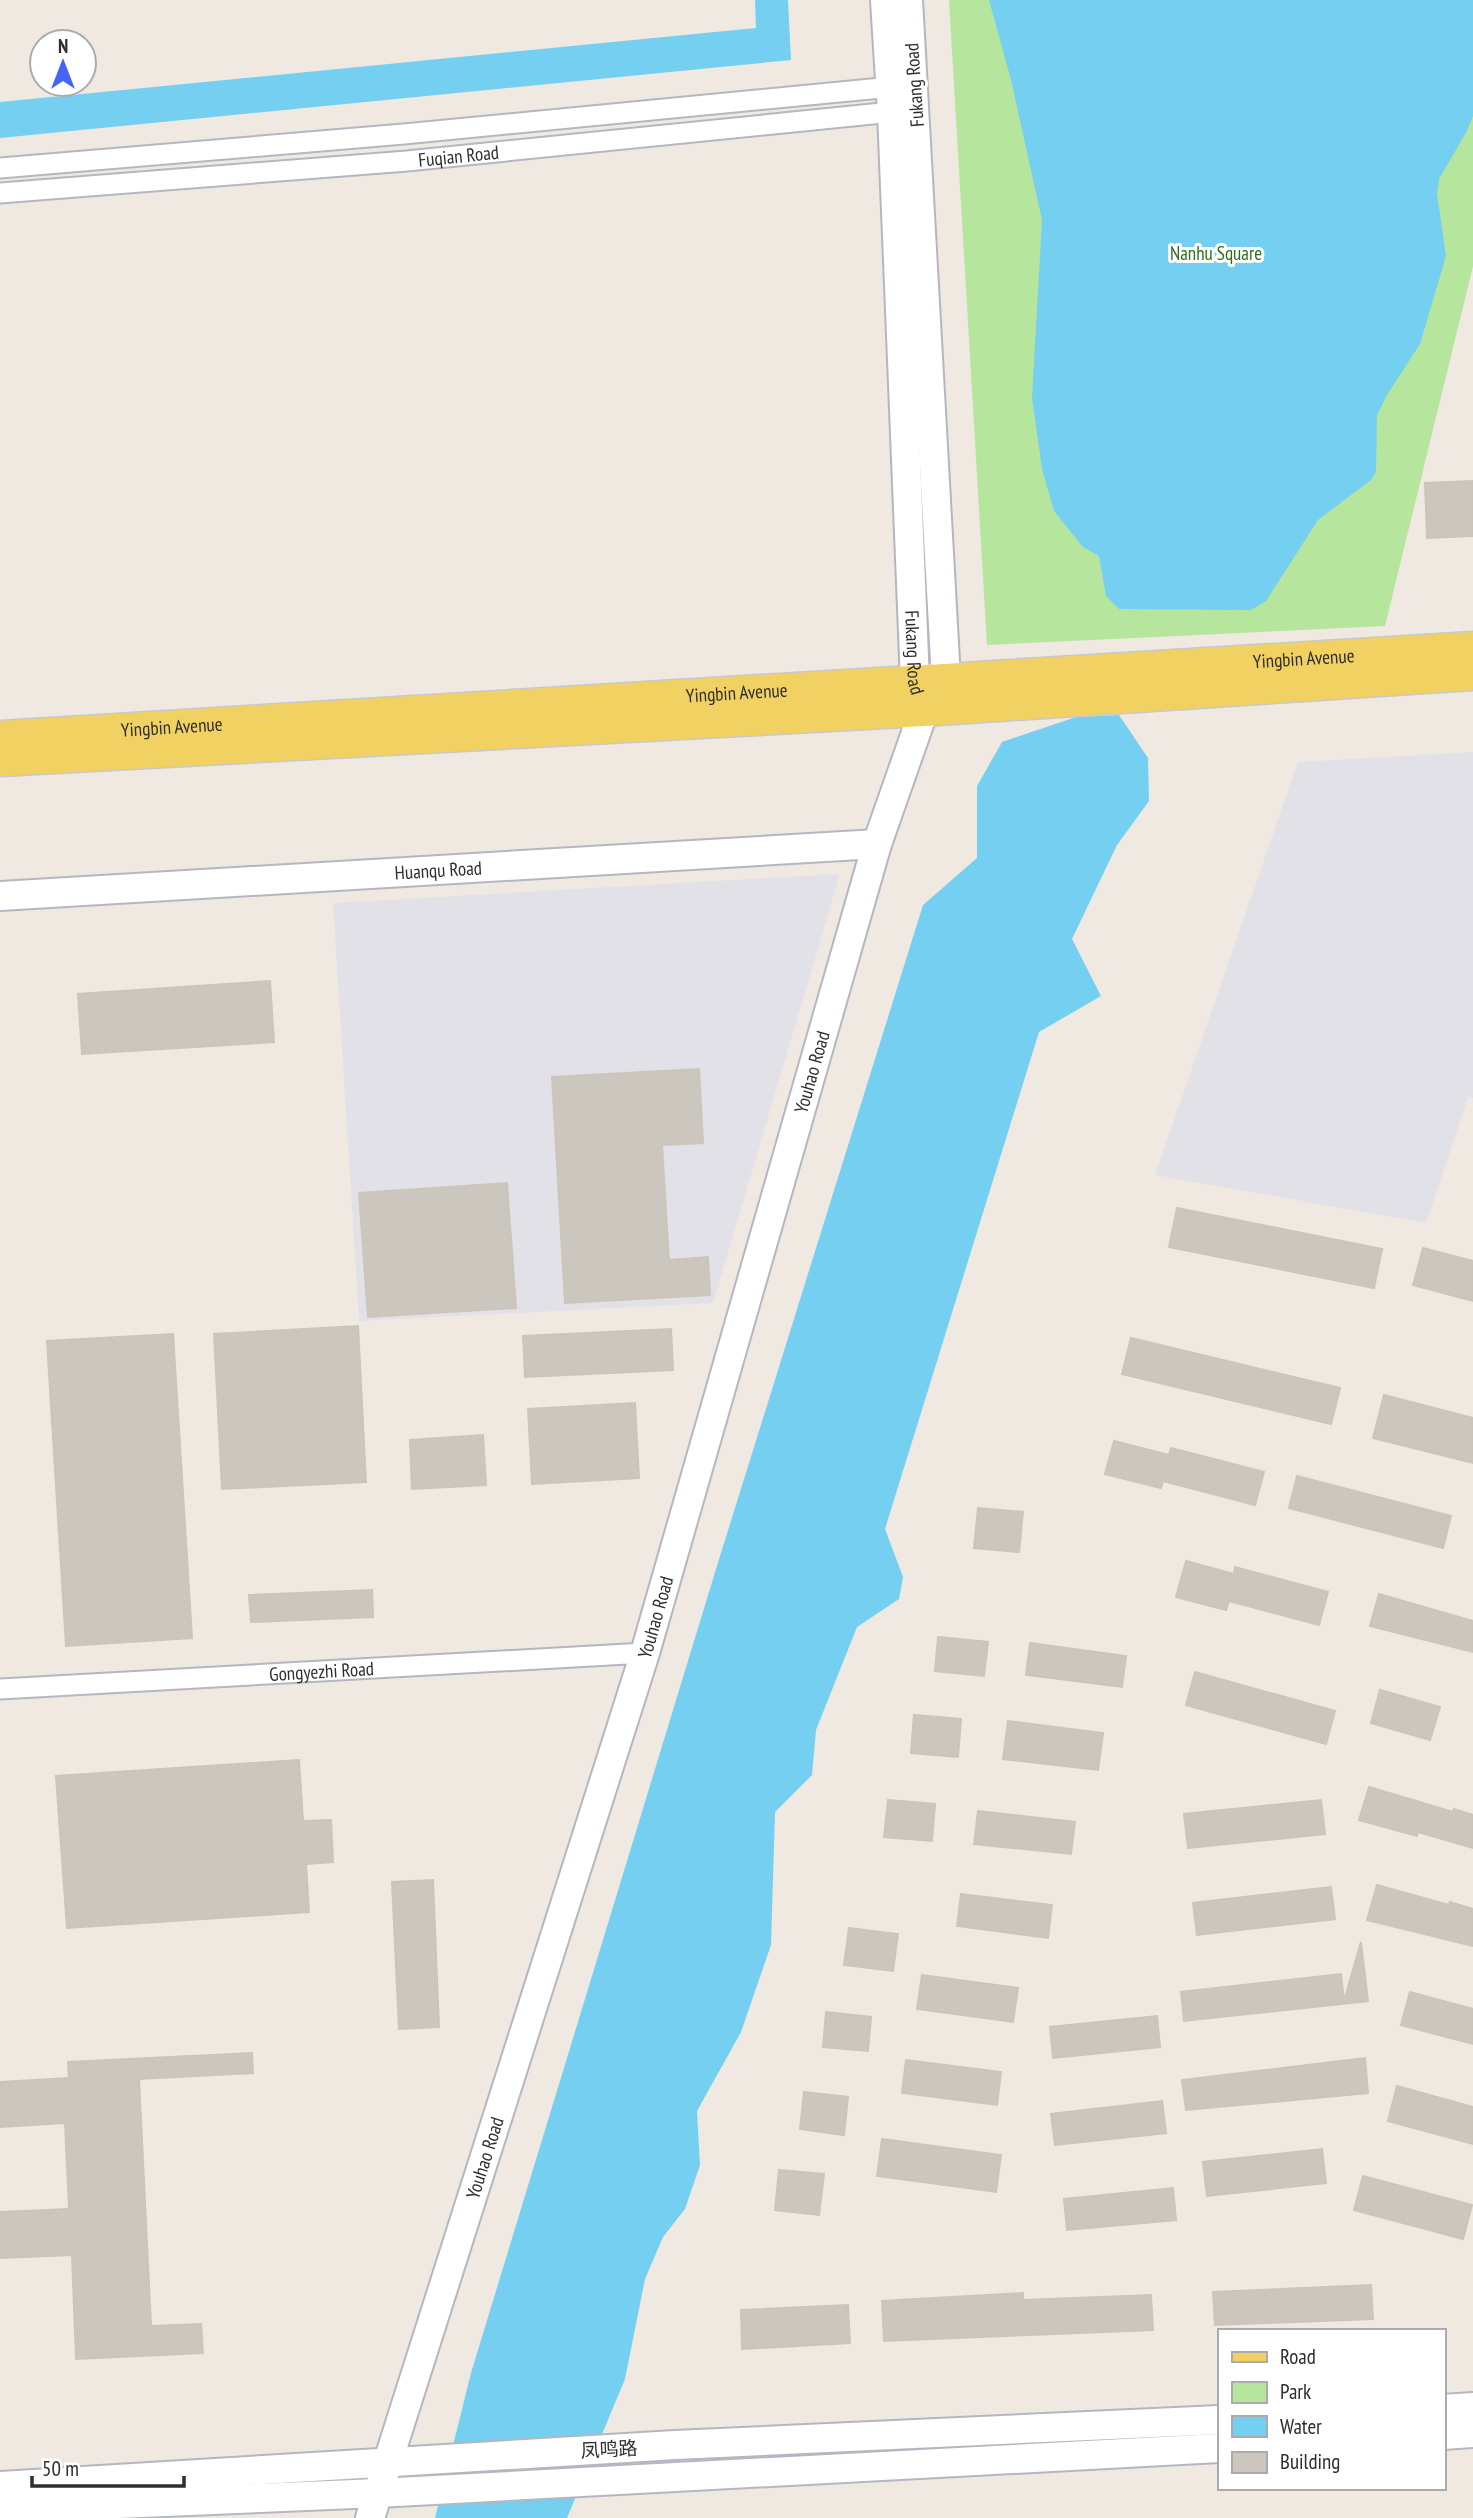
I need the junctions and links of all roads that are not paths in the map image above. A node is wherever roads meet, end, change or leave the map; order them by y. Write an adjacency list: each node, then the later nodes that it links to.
1 (885, 0): 3 (street, Fukang Road)
2 (908, 0): 3 (street, Fukang Road)
3 (903, 99): 4 (street, Fuqian Road); 5 (street, Fuqian Road); 8 (street, Fukang Road); 9 (street, Fukang Road)
4 (0, 168)
5 (0, 193)
6 (1473, 648): 8 (main road, Yingbin Avenue)
7 (1473, 674): 9 (main road, Yingbin Avenue)
8 (946, 679): 9 (main road, Yingbin Avenue)
9 (919, 696): 10 (main road, Yingbin Avenue); 11 (main road, Yingbin Avenue); 12 (street, Youhao Road)
10 (0, 737)
11 (0, 760)
12 (877, 844): 13 (street, Huanqu Road); 14 (street, Youhao Road)
13 (0, 897)
14 (645, 1653): 15 (street, Gongyezhi Road); 22 (street, Youhao Road)
15 (0, 1689)
16 (1473, 2407): 17 (street)
17 (1445, 2409)
18 (1218, 2420): 22 (street, 凤鸣路)
19 (1473, 2433): 20 (street)
20 (1445, 2435)
21 (1218, 2448): 24 (street, 凤鸣路)
22 (389, 2462): 23 (street, 凤鸣路); 24 (street, Youhao Road)
23 (0, 2486)
24 (374, 2506): 25 (street, 凤鸣路)
25 (0, 2510)

